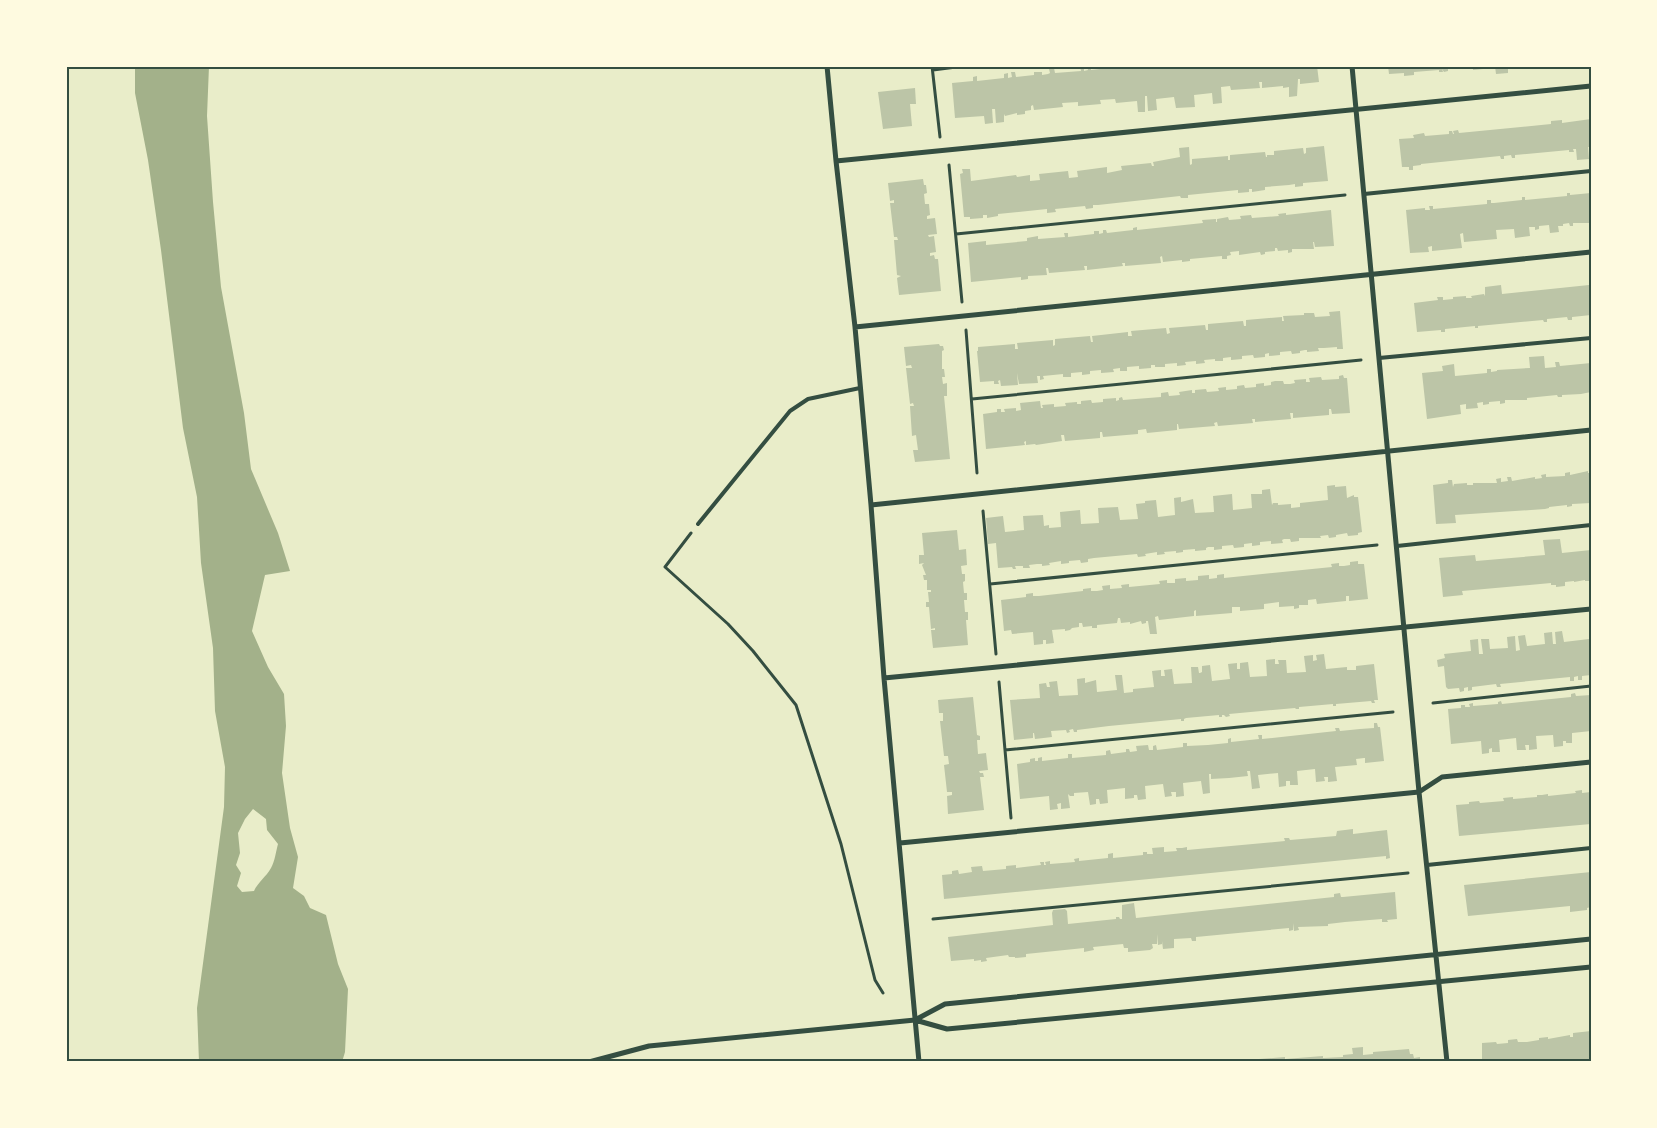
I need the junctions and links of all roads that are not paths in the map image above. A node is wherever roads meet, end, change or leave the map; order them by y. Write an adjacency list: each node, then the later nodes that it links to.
1 (827, 66): 5 (street)
2 (1352, 66): 4 (street)
3 (1591, 86): 4 (street)
4 (1356, 109): 5 (street); 7 (street)
5 (836, 161): 10 (street)
6 (1591, 171): 7 (lane)
7 (1364, 194): 9 (street)
8 (1591, 252): 9 (street)
9 (1372, 274): 10 (street); 12 (street)
10 (854, 327): 13 (street)
11 (1591, 338): 12 (lane)
12 (1379, 358): 15 (street)
13 (860, 388): 16 (street); 17 (lane)
14 (1591, 430): 15 (street)
15 (1388, 450): 16 (street); 19 (street)
16 (871, 505): 22 (street)
17 (698, 524)
18 (1591, 525): 19 (lane)
19 (1397, 546): 21 (street)
20 (1591, 609): 21 (street)
21 (1405, 628): 22 (street); 24 (street)
22 (884, 678): 25 (street)
23 (1591, 762): 24 (street)
24 (1419, 792): 25 (street); 27 (street)
25 (900, 843): 32 (street)
26 (1591, 848): 27 (lane)
27 (1427, 865): 29 (street)
28 (1591, 939): 29 (street)
29 (1435, 955): 31 (street); 32 (street)
30 (1591, 967): 31 (street)
31 (1438, 982): 32 (street); 35 (street)
32 (915, 1020): 33 (street); 34 (street)
33 (589, 1062)
34 (919, 1062)
35 (1447, 1062)

